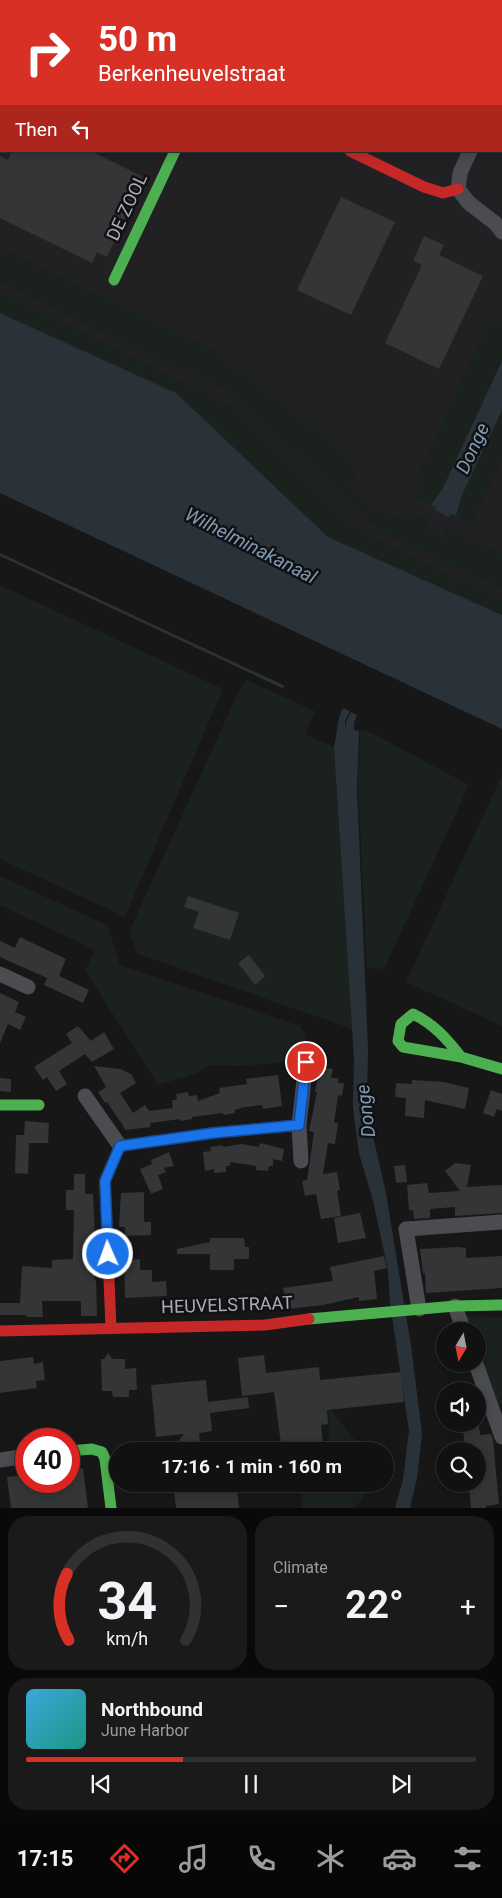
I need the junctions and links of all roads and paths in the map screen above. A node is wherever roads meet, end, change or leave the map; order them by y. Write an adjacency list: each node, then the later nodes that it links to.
1 (175, 152): 6 (street, DE ZOOL)
2 (352, 152): 4 (street)
3 (470, 152): 4 (street)
4 (458, 189): 5 (street)
5 (502, 232)
6 (114, 280)
7 (0, 974): 8 (street)
8 (28, 987)
9 (461, 1057): 9 (street); 11 (street)
10 (306, 1062): 15 (street)
11 (502, 1069)
12 (85, 1096): 16 (street)
13 (0, 1105): 14 (street)
14 (39, 1105)
15 (299, 1125): 16 (street); 17 (street)
16 (120, 1146): 23 (street)
17 (301, 1161)
18 (502, 1222): 21 (street)
19 (502, 1305): 20 (street, HEUVELSTRAAT)
20 (455, 1306): 21 (street, HEUVELSTRAAT); 22 (street)
21 (418, 1310): 23 (street, HEUVELSTRAAT)
22 (461, 1322)
23 (111, 1328): 24 (street, HEUVELSTRAAT)
24 (0, 1330)
25 (479, 1372): 26 (street)
26 (502, 1437)
27 (80, 1450): 30 (street)
28 (15, 1458): 29 (street)
29 (0, 1460)
30 (111, 1508)

